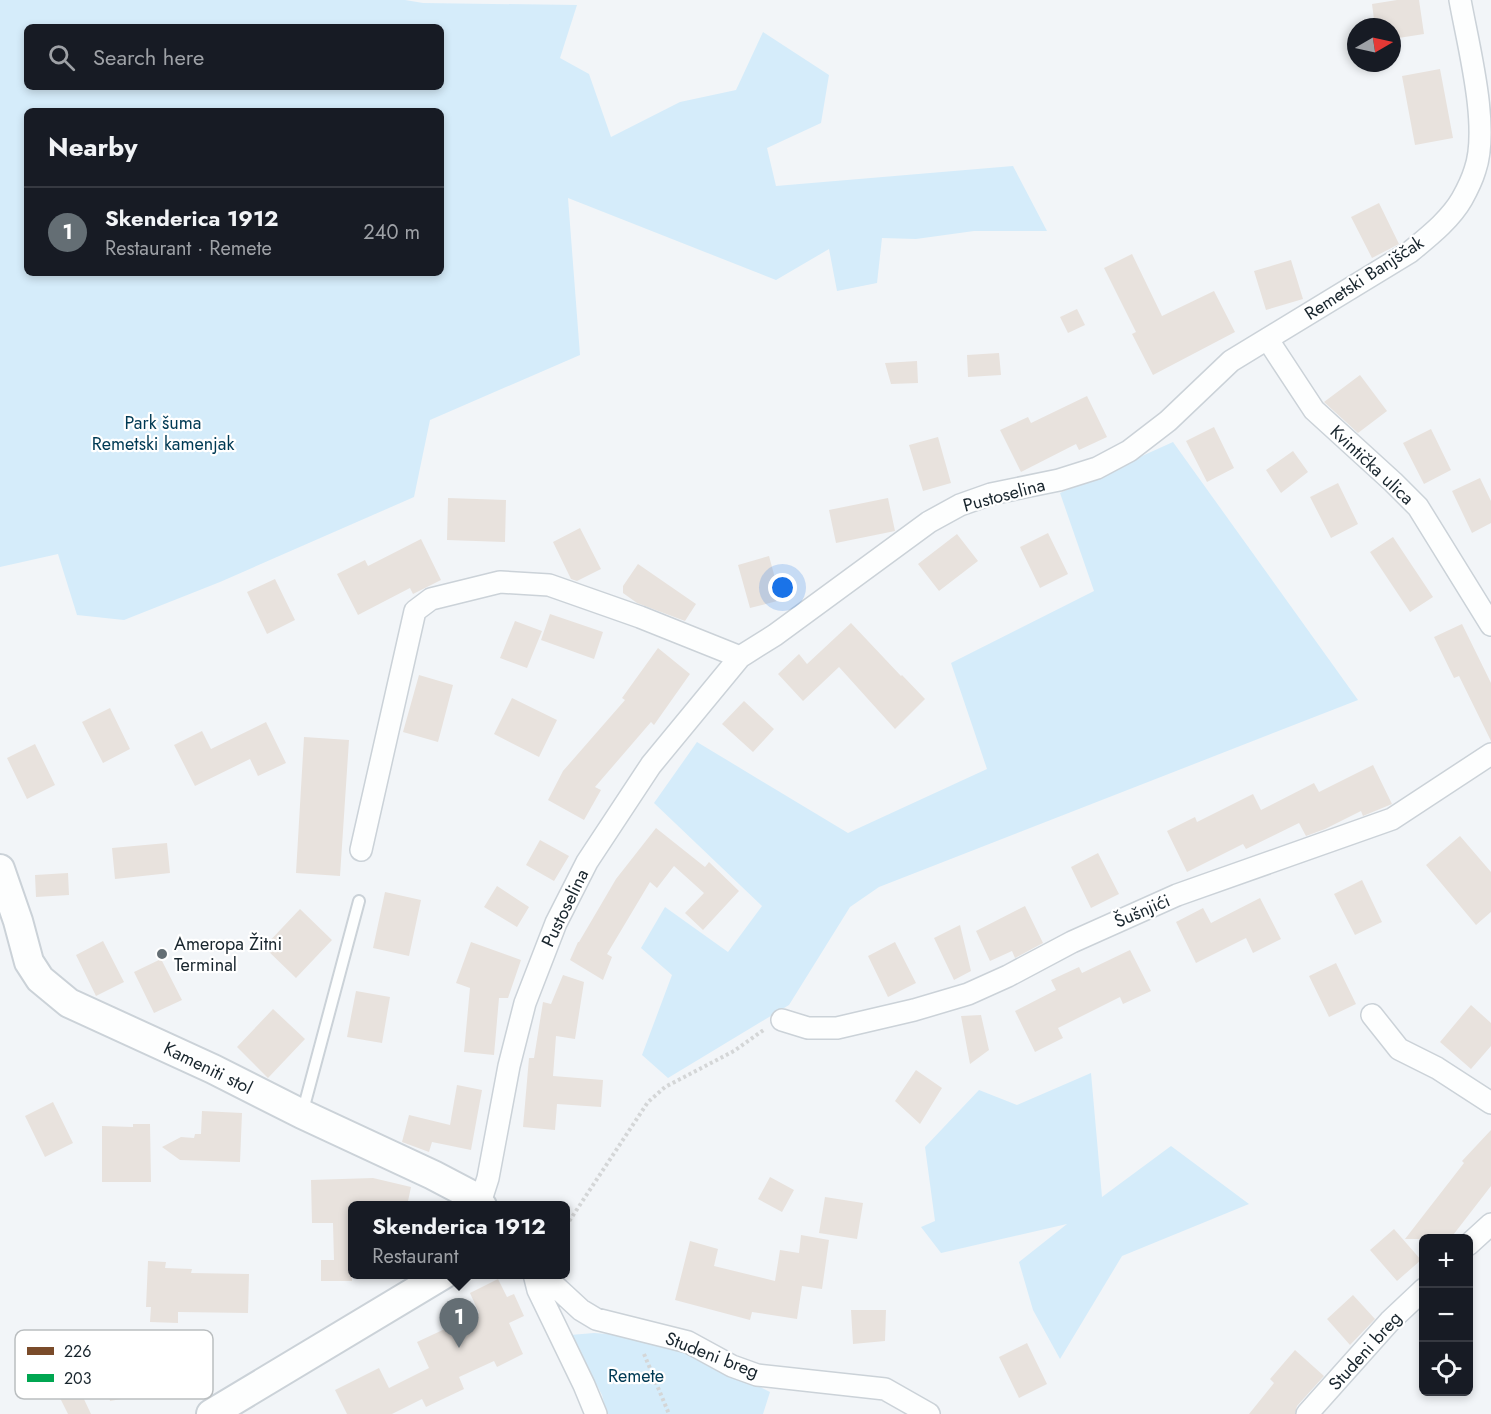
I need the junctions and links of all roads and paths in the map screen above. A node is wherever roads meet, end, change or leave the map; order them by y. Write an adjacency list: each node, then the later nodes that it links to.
1 (1460, 0): 2 (street, Remetski Banjščak)
2 (1268, 340): 3 (street, Kvintička ulica); 4 (street, Pustoselina)
3 (1491, 625)
4 (740, 657): 6 (street); 14 (street, Pustoselina)
5 (1491, 754): 10 (street, Šušnjići)
6 (361, 850)
7 (0, 869): 12 (main road, Kameniti stol)
8 (359, 901): 12 (lane)
9 (1372, 1015): 11 (street)
10 (782, 1020): 15 (path)
11 (1491, 1103)
12 (302, 1114): 13 (main road, Kameniti stol)
13 (478, 1201)
14 (482, 1201)
15 (570, 1220)
16 (1491, 1224): 17 (street)
17 (1473, 1240)
18 (437, 1279): 24 (main road)
19 (535, 1279): 23 (street)
20 (546, 1279): 22 (street, Studeni breg)
21 (1419, 1294): 27 (street, Studeni breg)
22 (639, 1331): 25 (path); 26 (street, Studeni breg)
23 (596, 1413)
24 (211, 1414)
25 (669, 1414)
26 (929, 1414)
27 (1307, 1414)

